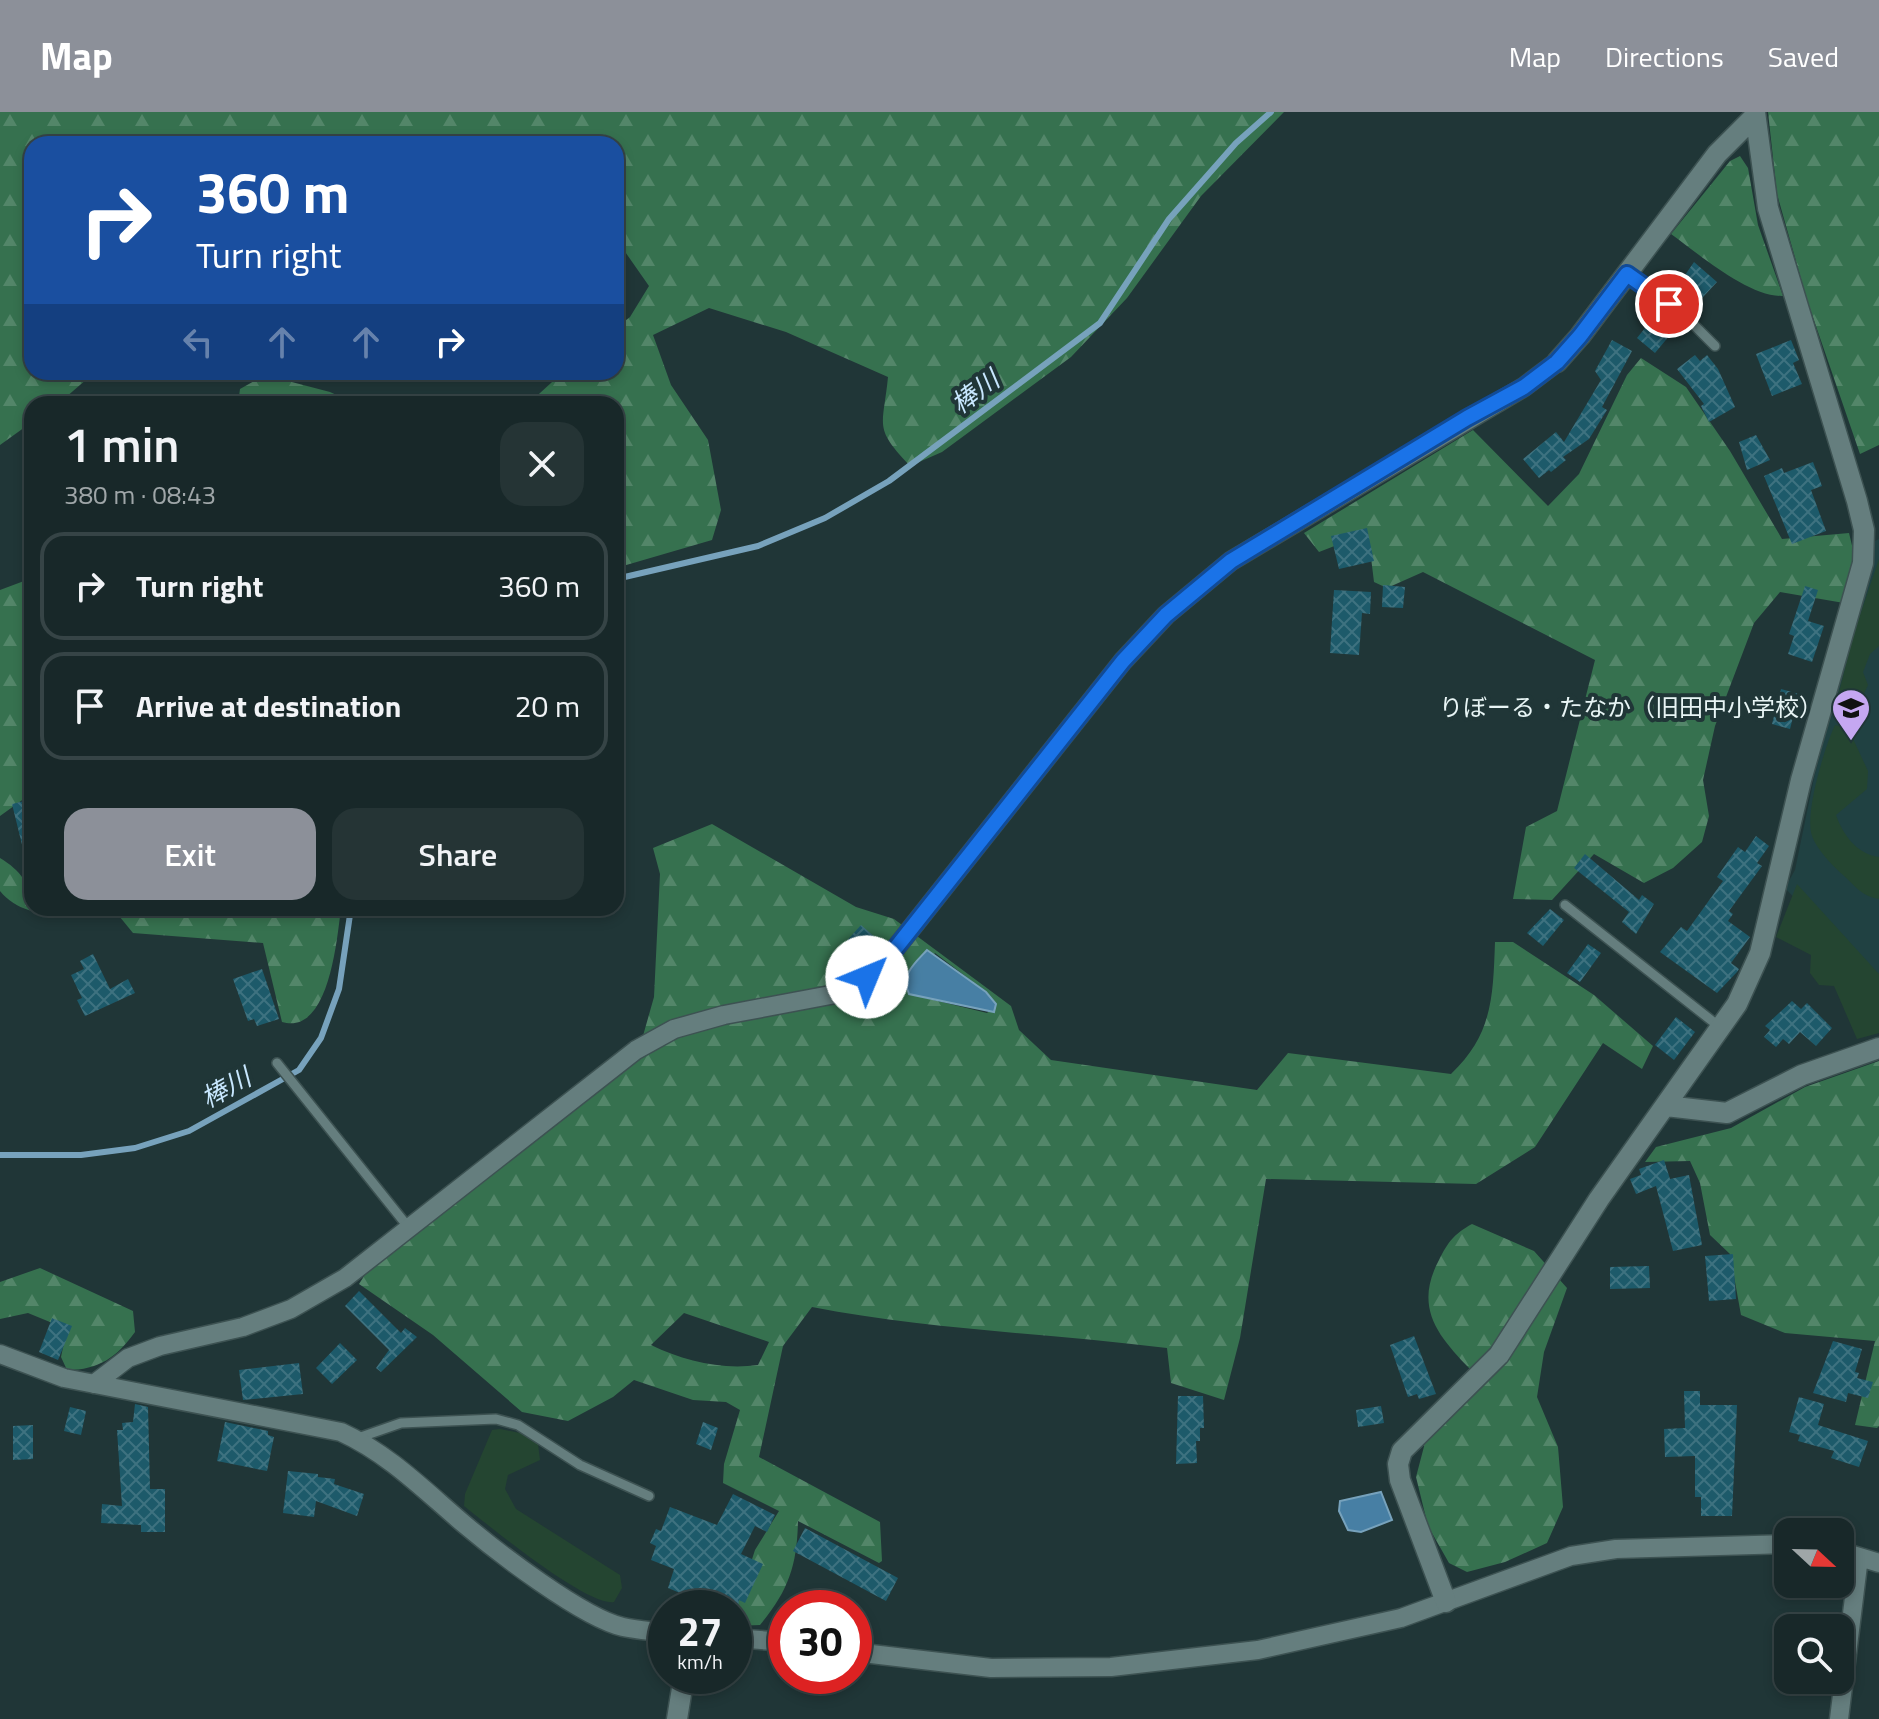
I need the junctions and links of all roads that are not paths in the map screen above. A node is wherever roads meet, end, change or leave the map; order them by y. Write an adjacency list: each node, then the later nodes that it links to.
1 (1754, 115): 2 (street); 5 (street)
2 (1627, 274): 3 (lane); 4 (street)
3 (1715, 346)
4 (1557, 362): 11 (street)
5 (1871, 533): 7 (street)
6 (1565, 905): 7 (lane)
7 (1721, 1028): 10 (street)
8 (1879, 1048): 10 (street)
9 (277, 1063): 11 (lane)
10 (1666, 1106): 20 (street)
11 (409, 1228): 13 (street)
12 (0, 1354): 13 (street)
13 (94, 1384): 14 (street)
14 (357, 1439): 15 (lane); 21 (street)
15 (649, 1496)
16 (1774, 1544): 20 (street)
17 (1854, 1555): 18 (street)
18 (1859, 1557): 19 (street); 25 (street)
19 (1879, 1563)
20 (1446, 1602): 22 (street)
21 (648, 1631)
22 (872, 1654)
23 (681, 1694): 24 (street)
24 (677, 1719)
25 (1839, 1719)

